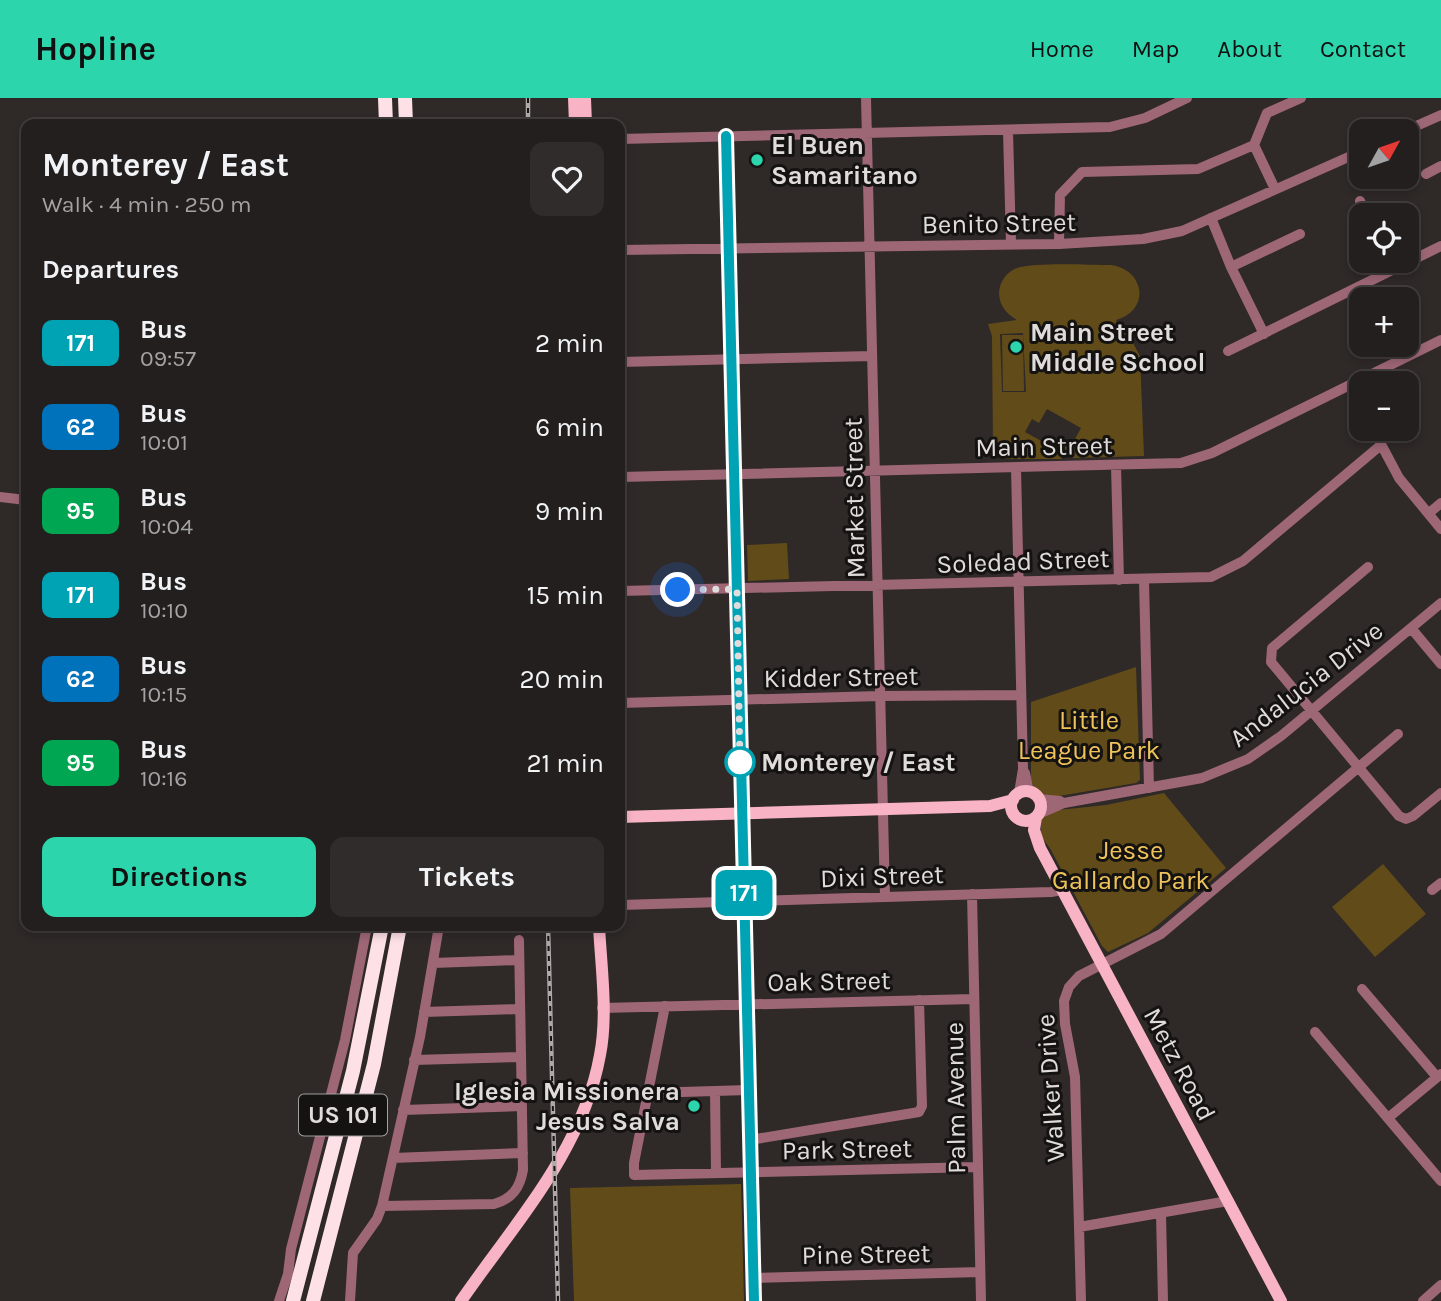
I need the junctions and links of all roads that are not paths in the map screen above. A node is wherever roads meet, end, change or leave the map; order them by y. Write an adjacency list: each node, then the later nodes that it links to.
1 (385, 98): 9 (highway)
2 (405, 98): 10 (highway)
3 (574, 98): 11 (main road)
4 (585, 98): 12 (main road)
5 (866, 98): 15 (street, Market Street)
6 (1187, 98): 14 (street)
7 (1301, 98): 18 (street)
8 (1441, 115): 13 (street)
9 (386, 119)
10 (406, 119)
11 (575, 119)
12 (586, 119)
13 (1419, 125)
14 (1008, 131): 15 (street); 25 (street)
15 (867, 133): 16 (street); 27 (street, Market Street)
16 (726, 136): 17 (street); 29 (street)
17 (625, 139)
18 (1254, 145): 22 (street); 26 (street)
19 (1349, 156): 22 (street, Benito Street)
20 (1441, 166): 21 (street)
21 (1426, 174)
22 (1275, 189): 23 (street, Benito Street)
23 (1211, 218): 26 (street, Benito Street); 32 (street)
24 (1300, 234): 32 (street)
25 (1011, 243): 26 (street, Benito Street); 27 (street, Benito Street)
26 (1059, 244)
27 (869, 245): 29 (street, Benito Street); 37 (street, Market Street)
28 (1441, 246): 31 (street)
29 (729, 249): 30 (street, Benito Street); 38 (street)
30 (625, 250)
31 (1419, 255)
32 (1231, 267): 34 (street)
33 (1377, 273): 34 (street)
34 (1264, 334): 36 (street)
35 (1441, 341): 40 (street, Main Street)
36 (1228, 351)
37 (872, 356): 38 (street); 46 (street, Market Street)
38 (731, 360): 39 (street); 47 (street)
39 (625, 362)
40 (1379, 371)
41 (1349, 385): 44 (street, Main Street)
42 (1379, 441): 43 (street)
43 (1381, 445): 52 (street); 56 (street, Soledad Street)
44 (1116, 466): 45 (street, Main Street); 55 (street)
45 (1016, 468): 46 (street, Main Street); 57 (street)
46 (875, 471): 47 (street, Main Street); 58 (street, Market Street)
47 (733, 475): 48 (street, Main Street); 59 (street)
48 (625, 477)
49 (0, 497): 50 (street)
50 (21, 499)
51 (1441, 503): 52 (street)
52 (1429, 513): 53 (street)
53 (1441, 528)
54 (1368, 567): 68 (street)
55 (1119, 580): 56 (street, Soledad Street); 57 (street, Soledad Street)
56 (1144, 580): 71 (street)
57 (1019, 582): 58 (street, Soledad Street); 65 (street)
58 (878, 586): 59 (street, Soledad Street); 64 (street, Market Street)
59 (737, 589): 60 (street, Soledad Street); 66 (street)
60 (625, 591)
61 (1441, 603): 62 (street, Andalucia Drive)
62 (1411, 628): 63 (street); 68 (street, Andalucia Drive)
63 (1441, 664)
64 (880, 695): 65 (street, Kidder Street); 66 (street, Kidder Street); 75 (street, Market Street)
65 (1021, 695): 73 (street)
66 (738, 700): 67 (street, Kidder Street); 76 (street)
67 (625, 703)
68 (1311, 711): 70 (street); 71 (street, Andalucia Drive)
69 (1398, 734): 70 (street, Walker Drive)
70 (1359, 768): 72 (street); 95 (street, Walker Drive)
71 (1149, 788): 74 (street, Andalucia Drive)
72 (1439, 799)
73 (1022, 802): 74 (street, Andalucia Drive); 75 (main road); 77 (main road, Metz Road); 77 (main road); 79 (main road, Metz Road)
74 (1064, 803): 77 (street, Andalucia Drive)
75 (883, 810): 76 (main road); 84 (street, Market Street)
76 (742, 813): 78 (main road); 85 (street)
77 (1037, 816): 79 (main road, Metz Road)
78 (625, 817)
79 (1040, 848): 81 (main road, Metz Road)
80 (1441, 883): 82 (street)
81 (1062, 890): 83 (street, Dixi Street); 95 (main road, Metz Road)
82 (1432, 890)
83 (972, 894): 84 (street, Dixi Street); 97 (street, Palm Avenue)
84 (885, 897): 85 (street, Dixi Street)
85 (744, 902): 86 (street, Dixi Street); 99 (street)
86 (625, 905)
87 (366, 931): 128 (street)
88 (381, 931): 129 (highway, US 101)
89 (399, 931): 130 (highway, US 101)
90 (438, 931): 94 (street)
91 (600, 931): 101 (main road)
92 (519, 940): 93 (street)
93 (519, 960): 94 (street); 102 (street)
94 (433, 963): 103 (street)
95 (1101, 964): 121 (main road, Metz Road); 124 (street, Walker Drive)
96 (1362, 989): 107 (street)
97 (974, 999): 98 (street, Oak Street); 117 (street, Palm Avenue)
98 (919, 1000): 99 (street, Oak Street); 114 (street)
99 (746, 1004): 100 (street, Oak Street); 108 (street)
100 (665, 1006): 101 (street, Oak Street); 110 (street)
101 (602, 1008): 132 (main road)
102 (520, 1009): 103 (street); 105 (street)
103 (424, 1012): 106 (street)
104 (1315, 1032): 113 (street)
105 (521, 1056): 106 (street); 111 (street)
106 (414, 1060): 112 (street)
107 (1439, 1075): 113 (street)
108 (748, 1090): 109 (street); 114 (street)
109 (715, 1091): 110 (street); 119 (street)
110 (649, 1093): 119 (street, Park Street)
111 (522, 1106): 112 (street); 115 (street)
112 (403, 1110): 116 (street)
113 (1388, 1118): 120 (street)
114 (750, 1140): 118 (street)
115 (523, 1153): 116 (street); 122 (street)
116 (393, 1157): 122 (street)
117 (977, 1167): 118 (street, Park Street); 125 (street, Palm Avenue)
118 (751, 1172): 119 (street, Park Street); 126 (street)
119 (716, 1173)
120 (1441, 1181)
121 (1228, 1201): 123 (street); 137 (main road, Metz Road)
122 (382, 1206): 131 (street)
123 (1161, 1214): 124 (street); 136 (street)
124 (1079, 1227): 135 (street, Walker Drive)
125 (980, 1272): 126 (street, Pine Street); 134 (street, Palm Avenue)
126 (753, 1278): 133 (street)
127 (1441, 1285): 138 (street)
128 (279, 1301)
129 (293, 1301)
130 (313, 1301)
131 (350, 1301)
132 (461, 1301)
133 (754, 1301)
134 (981, 1301)
135 (1081, 1301)
136 (1163, 1301)
137 (1281, 1301)
138 (1423, 1301)

